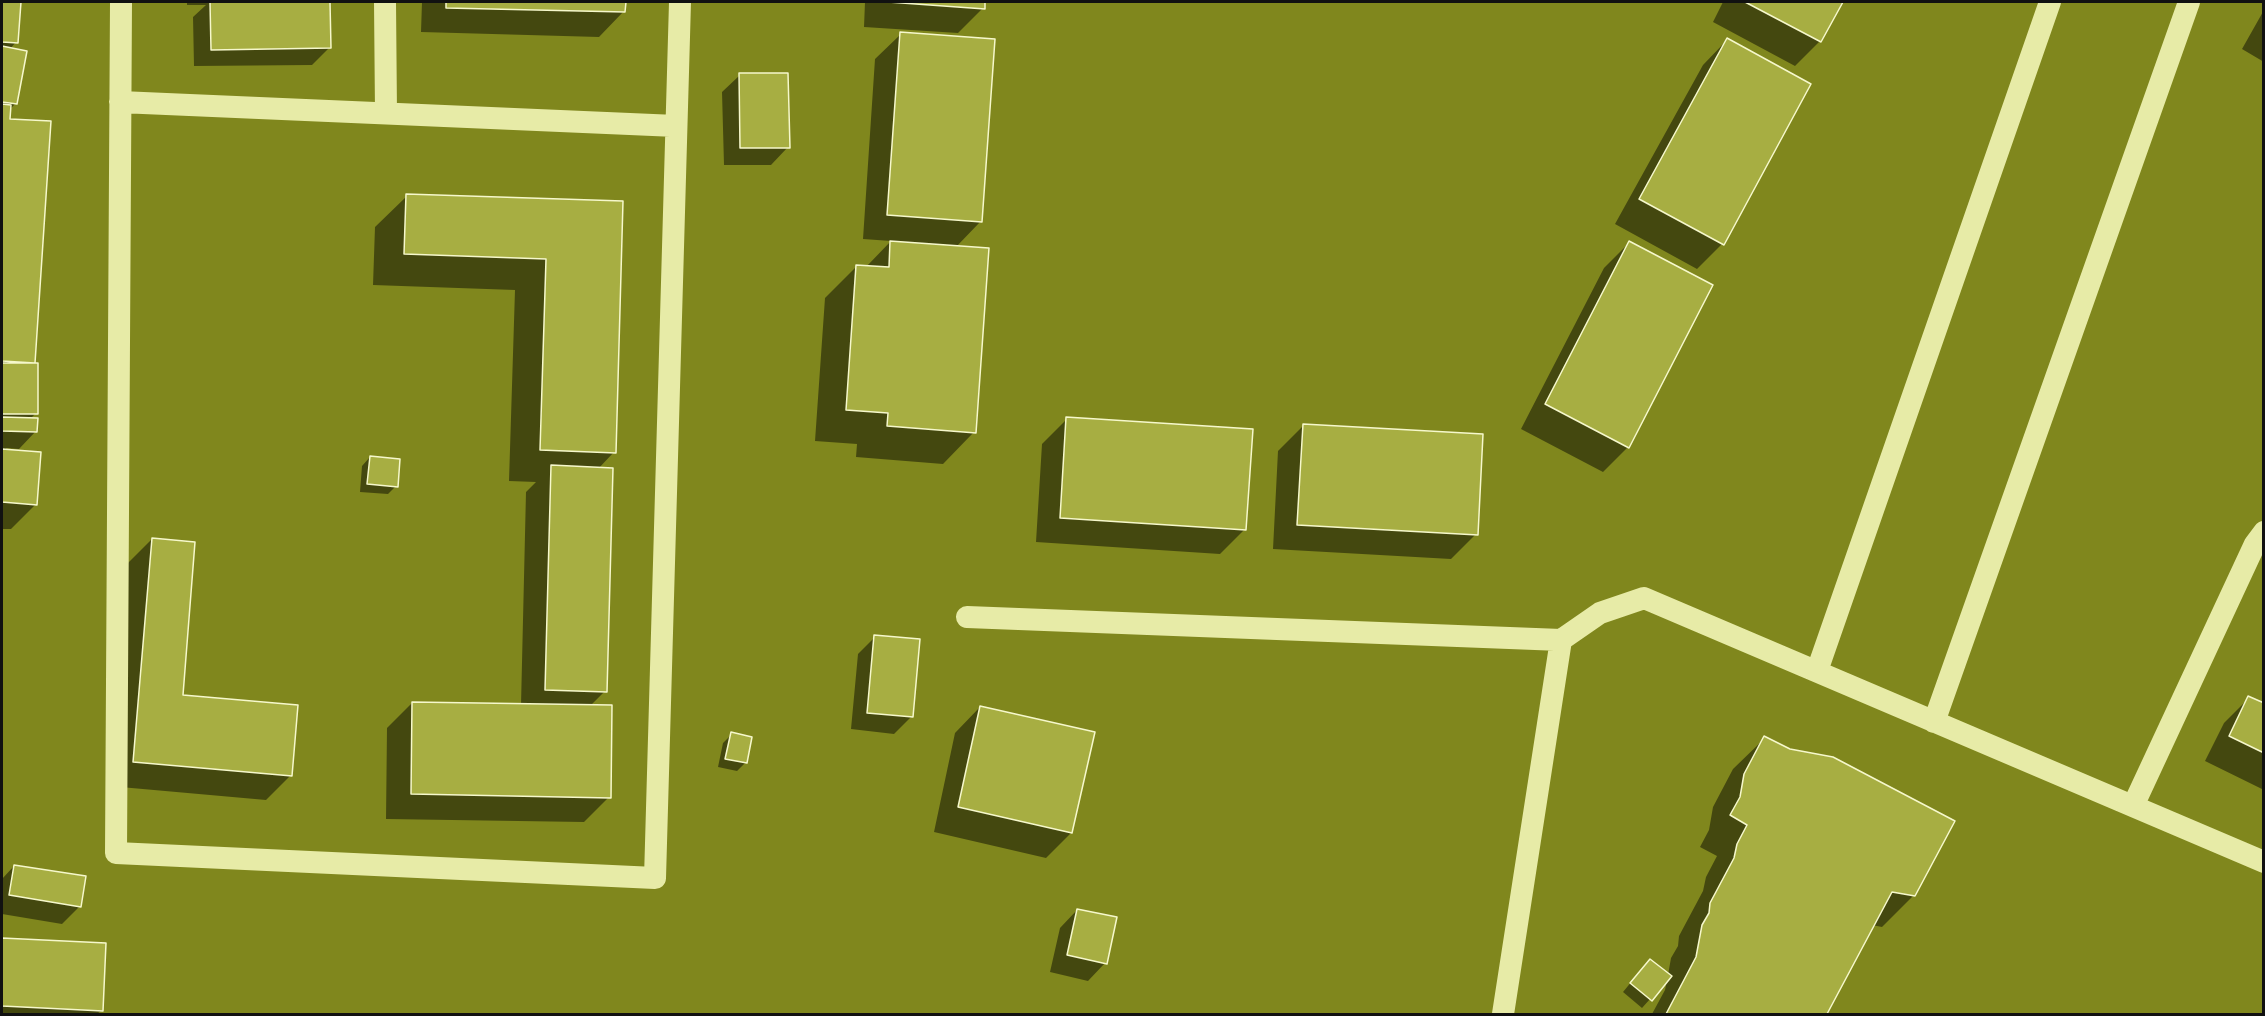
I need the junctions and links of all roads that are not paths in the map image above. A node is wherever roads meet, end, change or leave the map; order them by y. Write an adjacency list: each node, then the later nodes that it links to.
1 (121, 2): 6 (lane)
2 (385, 2): 7 (lane)
3 (680, 2): 8 (lane)
4 (2050, 2): 12 (lane)
5 (2189, 2): 13 (lane)
6 (120, 102): 7 (lane); 8 (lane)
7 (386, 113): 8 (lane)
8 (676, 126)
9 (2264, 532): 14 (lane)
10 (967, 617): 11 (lane)
11 (1561, 640): 12 (lane); 16 (lane)
12 (1817, 671): 13 (lane)
13 (1934, 722): 14 (lane)
14 (2133, 806): 15 (lane)
15 (2264, 862)
16 (1503, 1014)

